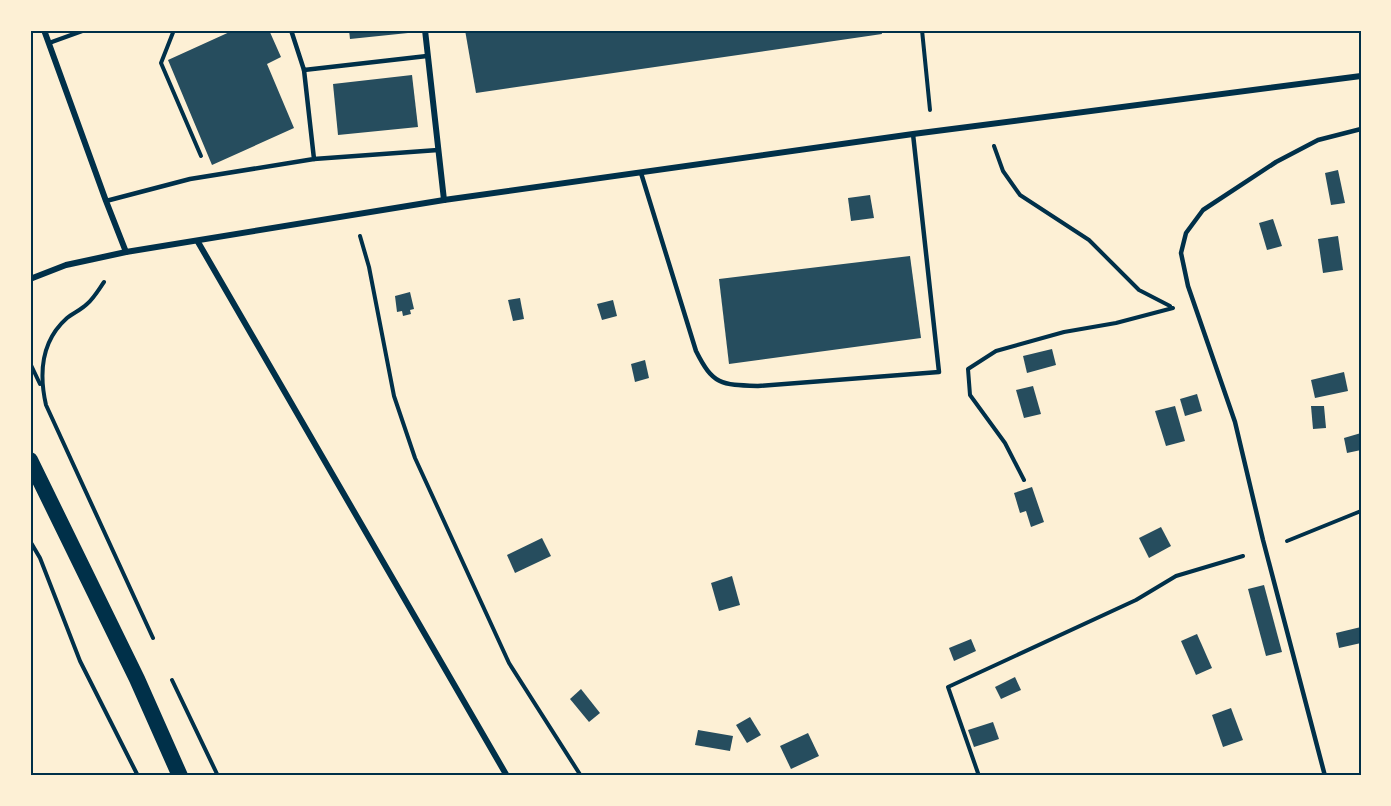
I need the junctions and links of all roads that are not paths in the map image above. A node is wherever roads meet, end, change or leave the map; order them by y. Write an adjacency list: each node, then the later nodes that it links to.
1 (44, 30): 5 (street)
2 (85, 30): 5 (lane)
3 (291, 30): 7 (lane)
4 (424, 30): 6 (street)
5 (49, 43): 15 (street)
6 (427, 56): 7 (lane); 11 (street)
7 (304, 70): 12 (lane)
8 (1361, 76): 10 (street)
9 (1361, 129): 22 (lane)
10 (913, 134): 13 (street); 13 (lane)
11 (438, 150): 12 (lane); 14 (street)
12 (314, 159): 15 (lane)
13 (641, 172): 14 (street)
14 (444, 200): 16 (street)
15 (106, 201): 17 (street)
16 (198, 242): 17 (street); 21 (street)
17 (126, 252): 18 (street)
18 (30, 279)
19 (30, 460): 20 (highway)
20 (180, 776)
21 (507, 776)
22 (1325, 776)

